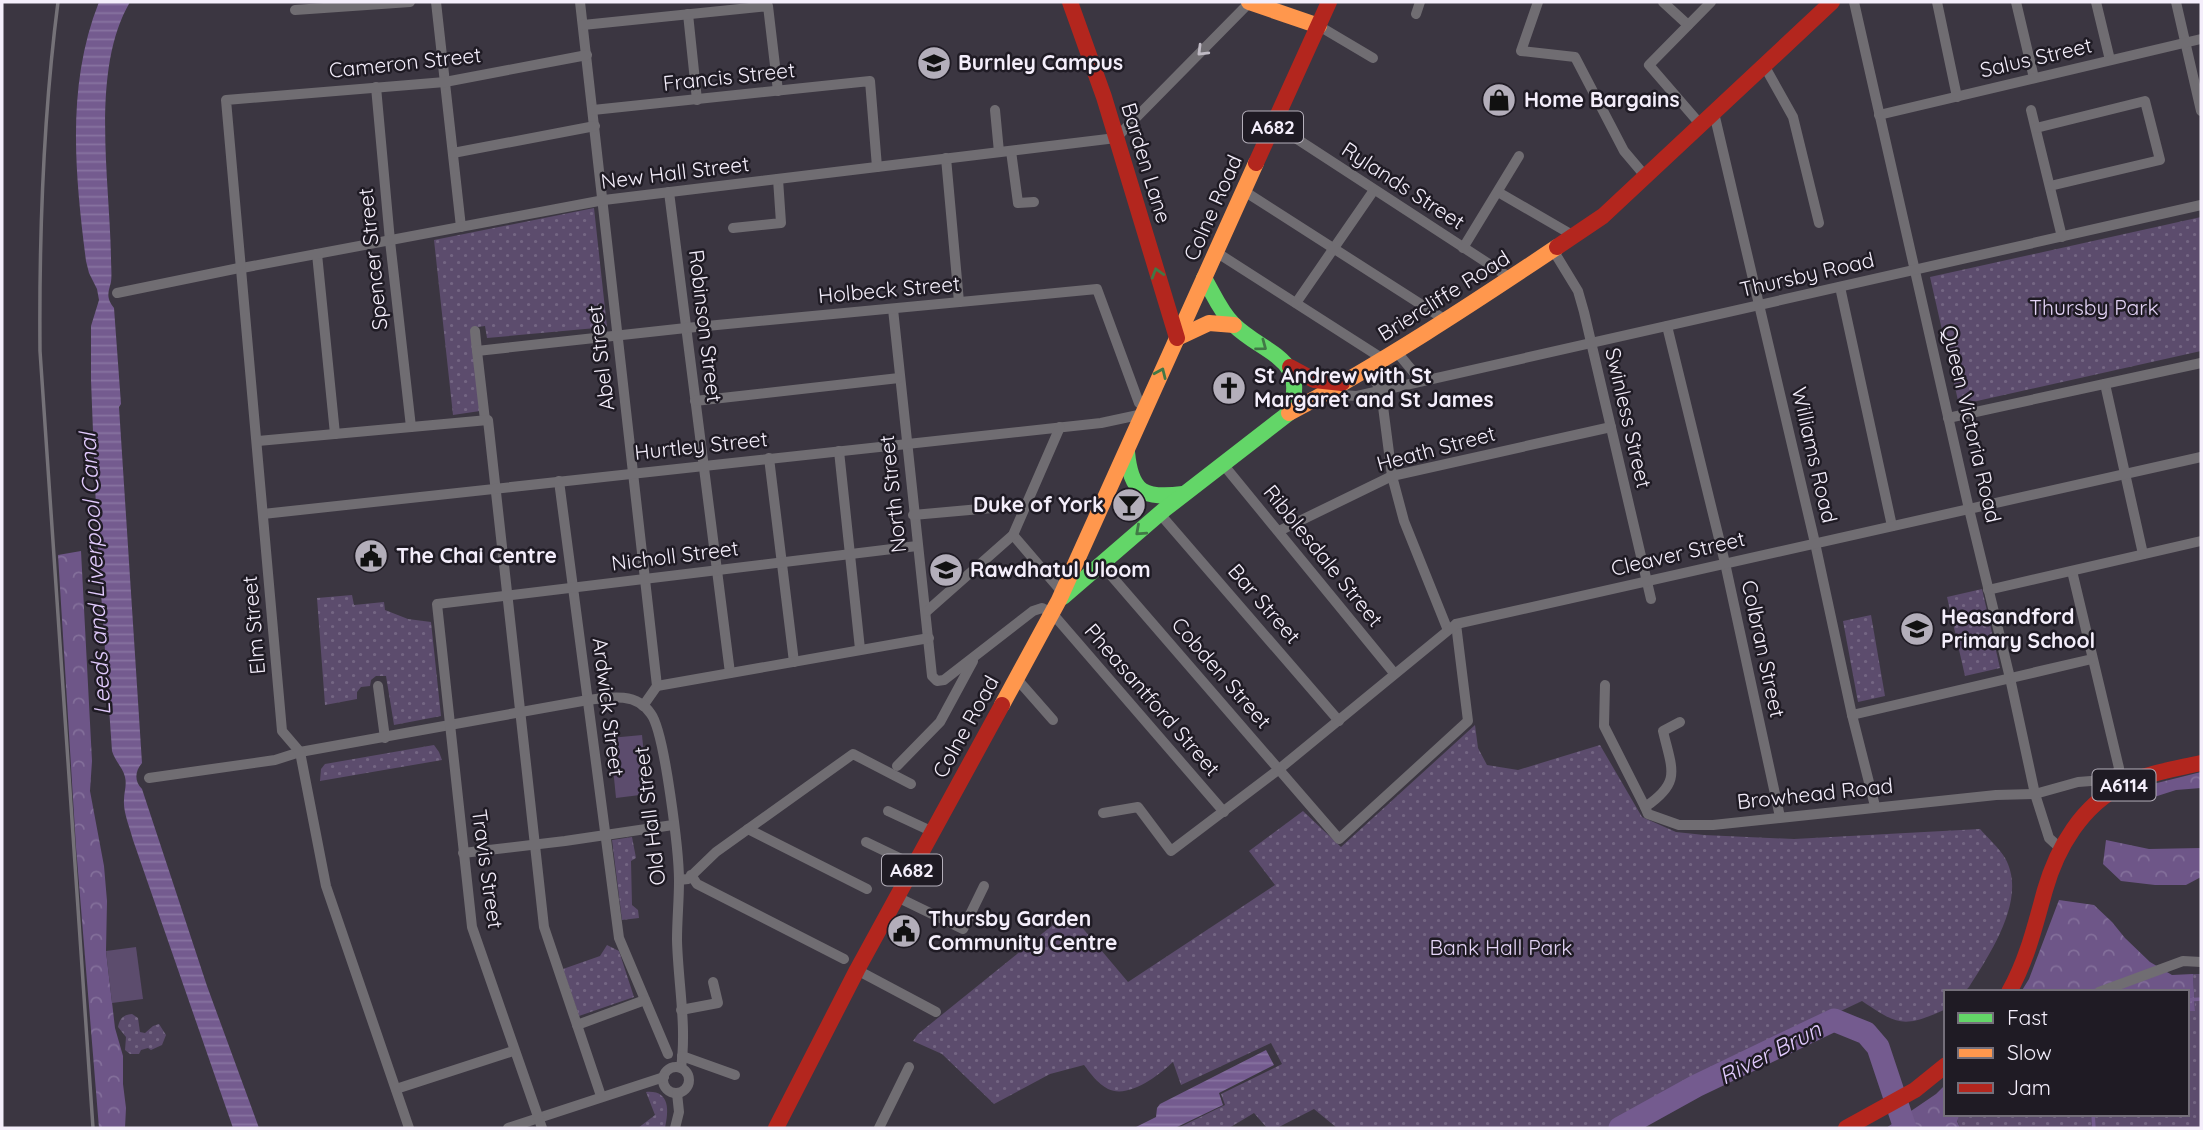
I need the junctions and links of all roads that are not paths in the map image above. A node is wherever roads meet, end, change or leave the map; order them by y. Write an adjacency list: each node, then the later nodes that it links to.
1 (410, 2): 17 (street)
2 (436, 2): 30 (street)
3 (580, 2): 20 (street, Abel Street)
4 (1070, 2): 46 (main road, Barden Lane)
5 (1250, 2): 22 (main road); 46 (street, one-way to 46)
6 (1329, 2): 22 (main road, Colne Road / A682)
7 (1420, 2): 19 (street)
8 (1538, 2): 52 (street)
9 (1662, 2): 21 (street)
10 (1711, 2): 21 (street)
11 (1832, 2): 28 (main road, Briercliffe Road)
12 (1854, 2): 41 (street, Queen Victoria Road)
13 (1937, 2): 33 (street)
14 (2016, 2): 29 (street)
15 (2096, 2): 27 (street)
16 (2176, 2): 24 (street)
17 (295, 10)
18 (688, 14): 20 (street); 32 (street); 35 (street)
19 (1416, 14)
20 (583, 25): 25 (street, Abel Street)
21 (1688, 25): 43 (street)
22 (1319, 26): 26 (street); 42 (main road, Colne Road / A682)
23 (2201, 39): 24 (street, Salus Street)
24 (2185, 43): 27 (street, Salus Street); 39 (street)
25 (587, 55): 30 (street, Cameron Street); 36 (street, Abel Street)
26 (1373, 58)
27 (2110, 60): 29 (street, Salus Street)
28 (1765, 67): 40 (main road, Briercliffe Road); 62 (street)
29 (2034, 78): 33 (street, Salus Street)
30 (445, 82): 31 (street, Cameron Street); 48 (street)
31 (376, 87): 34 (street, Cameron Street); 67 (street, Spencer Street)
32 (778, 91): 35 (street, Francis Street); 51 (street, Francis Street)
33 (1957, 97): 41 (street, Salus Street)
34 (226, 100): 73 (street, Elm Street)
35 (697, 100): 36 (street, Francis Street)
36 (593, 110): 44 (street, Abel Street)
37 (995, 110): 47 (street)
38 (2031, 110): 45 (street)
39 (2201, 111)
40 (1714, 113): 43 (main road, Briercliffe Road); 81 (street, Williams Road)
41 (1879, 115): 74 (street, Queen Victoria Road)
42 (1274, 124): 55 (street, Rylands Street); 56 (main road, Colne Road / A682)
43 (1700, 124): 52 (main road, Briercliffe Road)
44 (595, 126): 48 (street); 59 (street, Abel Street)
45 (2036, 128): 54 (street); 54 (street)
46 (1116, 138): 47 (street, New Hall Street); 89 (main road, Barden Lane, one-way to 46)
47 (1005, 151): 50 (street, New Hall Street); 60 (street)
48 (453, 153): 63 (street)
49 (1519, 156): 58 (street)
50 (946, 158): 51 (street, New Hall Street); 79 (street)
51 (877, 167): 53 (street, New Hall Street)
52 (1646, 177): 65 (main road, Briercliffe Road)
53 (778, 179): 57 (street, New Hall Street); 64 (street)
54 (2050, 186): 66 (street)
55 (1374, 190): 68 (street, Rylands Street); 69 (street)
56 (1244, 191): 69 (street); 71 (main road, Colne Road / A682)
57 (669, 192): 59 (street, New Hall Street); 86 (street, Robinson Street)
58 (1498, 192): 65 (street); 68 (street)
59 (604, 200): 63 (street, New Hall Street); 88 (street, Abel Street)
60 (1034, 202)
61 (2201, 205): 66 (street, Thursby Road)
62 (1819, 223)
63 (461, 227): 67 (street, New Hall Street)
64 (733, 228)
65 (1574, 236): 70 (main road, Briercliffe Road)
66 (2062, 237): 74 (street, Thursby Road)
67 (390, 241): 72 (street, New Hall Street); 106 (street, Spencer Street)
68 (1463, 248): 76 (street, Rylands Street)
69 (1334, 249): 80 (street); 83 (street)
70 (1553, 250): 76 (main road, Briercliffe Road); 90 (street, Swinless Street)
71 (1216, 251): 75 (main road, Colne Road / A682); 80 (street)
72 (317, 254): 73 (street, New Hall Street); 109 (street)
73 (241, 268): 78 (street, New Hall Street); 110 (street, Elm Street)
74 (1915, 271): 77 (street, Thursby Road); 104 (street, Queen Victoria Road)
75 (1204, 278): 84 (main road); 89 (main road, Colne Road)
76 (1512, 279): 83 (main road, Briercliffe Road)
77 (1840, 288): 81 (street, Thursby Road); 129 (street)
78 (117, 293)
79 (959, 302): 82 (street, Holbeck Street); 102 (street, Holbeck Street)
80 (1296, 303): 92 (street)
81 (1759, 305): 85 (street, Thursby Road); 133 (street, Williams Road)
82 (893, 309): 86 (street, Holbeck Street); 96 (street, North Street)
83 (1447, 321): 92 (main road, Briercliffe Road)
84 (1234, 325): 89 (main road); 94 (main road, one-way to 94)
85 (1667, 326): 90 (street, Thursby Road); 138 (street, Colbran Street)
86 (686, 328): 88 (street, Holbeck Street); 101 (street, Robinson Street)
87 (475, 331): 91 (street)
88 (617, 337): 91 (street, Holbeck Street); 118 (street, Abel Street)
89 (1177, 338): 102 (main road, Colne Road / A682, one-way to 89)
90 (1591, 342): 97 (street, Thursby Road); 108 (street, Swinless Street)
91 (477, 351): 105 (street)
92 (1390, 355): 95 (main road, Briercliffe Road); 97 (street)
93 (2201, 363): 98 (street)
94 (1290, 367): 99 (main road); 103 (main road)
95 (1368, 368): 99 (main road, Briercliffe Road); 100 (street)
96 (900, 379): 101 (street); 111 (street, North Street)
97 (1421, 381): 100 (street, Thursby Road)
98 (2105, 384): 104 (street); 119 (street)
99 (1340, 386): 100 (street, Thursby Road); 103 (main road, Briercliffe Road)
100 (1381, 391): 120 (street)
101 (695, 401): 117 (street, Robinson Street)
102 (1144, 411): 107 (street, Hurtley Street); 112 (main road, Colne Road / A682)
103 (1289, 412): 116 (main road, Briercliffe Road / A682)
104 (1948, 418): 125 (street, Queen Victoria Road)
105 (487, 420): 106 (street); 122 (street)
106 (411, 427): 109 (street)
107 (1060, 427): 111 (street, Hurtley Street); 124 (street)
108 (1611, 427): 120 (street, Heath Street); 143 (street, Swinless Street)
109 (335, 434): 110 (street)
110 (258, 441): 127 (street, Elm Street)
111 (906, 443): 113 (street, Hurtley Street); 128 (street, North Street)
112 (1127, 450): 123 (main road); 148 (main road, Colne Road / A682)
113 (839, 451): 115 (street, Hurtley Street); 135 (street)
114 (2201, 457): 119 (street, Cleaver Street)
115 (769, 458): 117 (street, Hurtley Street); 137 (street)
116 (1222, 463): 123 (main road, Briercliffe Road / A682); 130 (street, Ribblesdale Street)
117 (704, 465): 118 (street, Hurtley Street); 140 (street, Robinson Street)
118 (634, 473): 121 (street, Hurtley Street); 142 (street, Abel Street)
119 (2124, 474): 125 (street, Cleaver Street); 136 (street)
120 (1392, 476): 130 (street, Heath Street); 151 (street)
121 (559, 481): 122 (street, Hurtley Street); 144 (street, Ardwick Street)
122 (496, 488): 127 (street, Hurtley Street); 146 (street)
123 (1183, 494): 126 (main road, Briercliffe Road / A682)
124 (1025, 505): 128 (street); 131 (street)
125 (1969, 509): 129 (street, Cleaver Street); 145 (street, Queen Victoria Road)
126 (1160, 513): 139 (main road, Briercliffe Road / A682, one-way to 139); 169 (street, Bar Street)
127 (263, 514): 173 (street, Elm Street)
128 (913, 515): 134 (street, North Street)
129 (1892, 526): 133 (street, Cleaver Street)
130 (1279, 531): 158 (street, Ribblesdale Street)
131 (1013, 535): 148 (street, Pheasantford Street); 150 (street)
132 (2201, 541): 136 (street)
133 (1815, 543): 138 (street, Cleaver Street); 167 (street, Williams Road)
134 (917, 546): 135 (street, Nicholl Street); 150 (street, North Street)
135 (850, 554): 137 (street, Nicholl Street); 153 (street)
136 (2143, 554): 141 (street)
137 (782, 562): 140 (street, Nicholl Street); 156 (street)
138 (1725, 563): 143 (street, Cleaver Street); 186 (street, Colbran Street)
139 (1102, 565): 148 (main road, Briercliffe Road / A682); 176 (street, Cobden Street)
140 (717, 570): 142 (street, Nicholl Street); 157 (street, Robinson Street)
141 (2072, 570): 145 (street); 155 (street)
142 (644, 579): 144 (street, Nicholl Street); 163 (street, Abel Street)
143 (1647, 581): 147 (street, Swinless Street); 151 (street, Cleaver Street)
144 (573, 588): 146 (street, Nicholl Street); 164 (street, Ardwick Street)
145 (1988, 590): 159 (street, Queen Victoria Road)
146 (506, 596): 149 (street, Nicholl Street); 166 (street)
147 (1651, 599)
148 (1058, 602): 154 (street); 160 (main road, Colne Road / A682); 184 (street, Pheasantford Street)
149 (437, 604): 171 (street, Travis Street)
150 (927, 611): 152 (street, North Street)
151 (1452, 626): 158 (street, Cleaver Street); 176 (street, Cobden Street)
152 (929, 638): 153 (street); 154 (street, North Street)
153 (860, 649): 156 (street)
154 (974, 658): 175 (street)
155 (2092, 659): 159 (street); 178 (street)
156 (794, 662): 157 (street)
157 (730, 673): 163 (street)
158 (1394, 673): 169 (street, Cleaver Street)
159 (2010, 678): 167 (street); 180 (street, Queen Victoria Road)
160 (1017, 679): 168 (street); 189 (main road, Colne Road / A682)
161 (1605, 685): 182 (street)
162 (378, 686): 172 (street)
163 (657, 686): 165 (street)
164 (588, 700): 165 (street); 166 (street); 190 (street, Ardwick Street)
165 (643, 706): 187 (street, Old Hall Street)
166 (521, 713): 171 (street); 193 (street)
167 (1852, 715): 181 (street, Williams Road)
168 (1053, 720)
169 (1339, 721): 176 (street, Cleaver Street)
170 (1680, 722): 182 (street)
171 (451, 726): 172 (street); 194 (street, Travis Street)
172 (385, 738): 173 (street)
173 (300, 752): 177 (street); 217 (street, Elm Street)
174 (2201, 763): 178 (main road, A6114)
175 (897, 766)
176 (1278, 770): 184 (street, Cleaver Street)
177 (149, 778)
178 (2118, 782): 180 (street, Browhead Road); 192 (main road, A6114)
179 (911, 784): 188 (street)
180 (2035, 794): 181 (street, Browhead Road); 192 (street, Queen Victoria Road)
181 (1875, 806): 186 (street, Browhead Road)
182 (1645, 807): 186 (street, Browhead Road)
183 (888, 811): 189 (street)
184 (1224, 811): 185 (street, Cleaver Street)
185 (1103, 813)
186 (1780, 817)
187 (673, 825): 190 (street); 197 (street, Old Hall Street)
188 (748, 829): 196 (street); 199 (street)
189 (933, 832): 195 (main road, Colne Road / A682)
190 (605, 836): 193 (street); 206 (street, Ardwick Street)
191 (866, 842): 195 (street)
192 (2063, 844): 204 (main road, A6114)
193 (535, 845): 194 (street); 209 (street)
194 (463, 853): 210 (street, Travis Street)
195 (914, 865): 200 (main road, Colne Road / A682)
196 (691, 875): 197 (street); 202 (street)
197 (679, 880): 207 (street, Old Hall Street)
198 (984, 886): 200 (street)
199 (867, 889)
200 (897, 897): 202 (main road, Colne Road / A682)
201 (2201, 962): 205 (street)
202 (850, 964): 208 (street); 225 (main road, Colne Road / A682)
203 (713, 982): 207 (street)
204 (2010, 990)
205 (2104, 990)
206 (645, 1000): 209 (street); 211 (street, Ardwick Street)
207 (681, 1010): 212 (street, Old Hall Street)
208 (936, 1012)
209 (577, 1025): 219 (street)
210 (513, 1051): 217 (street); 220 (street, Travis Street)
211 (668, 1054)
212 (682, 1062): 215 (street); 216 (street); 218 (street)
213 (909, 1067): 221 (street)
214 (1944, 1067): 227 (main road)
215 (735, 1075)
216 (664, 1077): 218 (street); 219 (street)
217 (396, 1088): 222 (street, Elm Street)
218 (677, 1093): 224 (street)
219 (601, 1096): 220 (street)
220 (540, 1123): 223 (street)
221 (881, 1125): 226 (street)
222 (409, 1128)
223 (508, 1128)
224 (675, 1128)
225 (776, 1128)
226 (895, 1128)
227 (1846, 1128)

